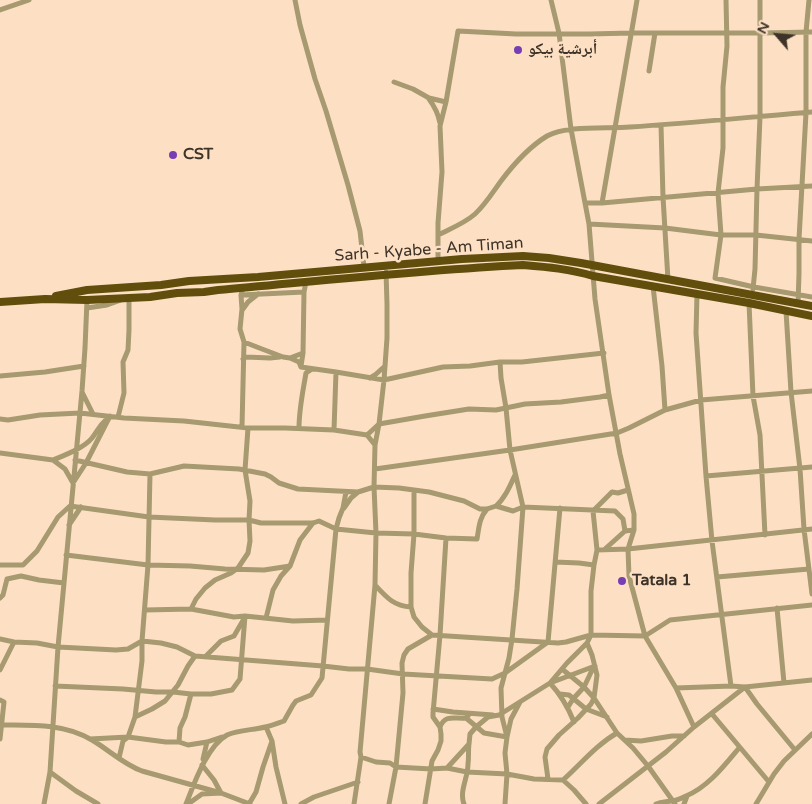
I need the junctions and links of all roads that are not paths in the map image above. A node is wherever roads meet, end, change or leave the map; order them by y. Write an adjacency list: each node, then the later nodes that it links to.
1 (29, 0): 8 (street)
2 (295, 0): 43 (street)
3 (551, 0): 11 (street)
4 (637, 0): 12 (street)
5 (726, 0): 9 (street)
6 (760, 0): 14 (street)
7 (809, 0): 10 (street)
8 (0, 10)
9 (726, 32): 13 (street); 14 (street); 21 (street)
10 (809, 32): 14 (street); 19 (street)
11 (559, 33): 12 (street); 18 (street); 25 (street)
12 (631, 33): 13 (street); 24 (street)
13 (655, 33): 15 (street)
14 (761, 33): 20 (street)
15 (649, 71)
16 (394, 82): 17 (street)
17 (429, 98): 18 (street); 23 (street)
18 (446, 102): 23 (street)
19 (809, 113): 20 (street); 26 (street)
20 (760, 117): 21 (street); 28 (street)
21 (724, 120): 22 (street); 29 (street)
22 (661, 125): 24 (street); 30 (street)
23 (440, 126): 35 (street)
24 (615, 128): 25 (street); 31 (street)
25 (571, 129): 32 (street); 35 (street)
26 (801, 186): 27 (street); 28 (street); 38 (street)
27 (812, 186)
28 (757, 189): 29 (street); 37 (street)
29 (718, 193): 30 (street); 36 (street)
30 (663, 197): 31 (street); 34 (street)
31 (602, 202): 32 (street)
32 (584, 203): 33 (street)
33 (589, 224): 34 (street); 41 (street)
34 (665, 228): 36 (street); 46 (street)
35 (438, 235): 40 (street)
36 (721, 235): 37 (street); 49 (street)
37 (756, 235): 38 (street); 51 (street)
38 (799, 239): 39 (street); 55 (street)
39 (812, 241)
40 (438, 261): 41 (highway, Sarh - Kyabe - Am Timan); 42 (highway, Sarh - Kyabe - Am Timan)
41 (593, 265): 45 (street); 46 (highway, Sarh - Kyabe - Am Timan)
42 (385, 266): 43 (highway, Sarh - Kyabe - Am Timan); 44 (street)
43 (364, 267): 57 (highway, Sarh - Kyabe - Am Timan)
44 (386, 275): 45 (highway, Sarh - Kyabe - Am Timan); 47 (highway, Sarh - Kyabe - Am Timan); 75 (street)
45 (593, 276): 48 (highway, Sarh - Kyabe - Am Timan); 68 (street)
46 (668, 280): 49 (highway, Sarh - Kyabe - Am Timan)
47 (306, 282): 50 (highway, Sarh - Kyabe - Am Timan); 52 (street)
48 (654, 286): 54 (highway, Sarh - Kyabe - Am Timan); 89 (street)
49 (733, 287): 51 (highway, Sarh - Kyabe - Am Timan)
50 (242, 291): 53 (street); 58 (highway, Sarh - Kyabe - Am Timan); 64 (street)
51 (753, 291): 55 (street); 62 (highway, Sarh - Kyabe - Am Timan)
52 (304, 292): 53 (street); 69 (street)
53 (259, 294): 64 (street)
54 (697, 294): 60 (highway, Sarh - Kyabe - Am Timan); 87 (street)
55 (798, 295): 56 (street); 62 (street)
56 (812, 297)
57 (44, 298): 59 (highway, Sarh - Kyabe - Am Timan); 61 (highway, Sarh - Kyabe - Am Timan)
58 (130, 298): 61 (highway, Sarh - Kyabe - Am Timan); 93 (street)
59 (0, 302)
60 (749, 303): 65 (highway, Sarh - Kyabe - Am Timan); 86 (street)
61 (87, 304): 74 (street)
62 (798, 304): 63 (highway, Sarh - Kyabe - Am Timan)
63 (812, 306)
64 (242, 309): 67 (street)
65 (786, 311): 66 (highway, Sarh - Kyabe - Am Timan); 84 (street)
66 (812, 316)
67 (244, 342): 70 (street); 72 (street)
68 (604, 352): 73 (street); 85 (street)
69 (303, 353): 71 (street); 76 (street)
70 (283, 356): 71 (street); 72 (street)
71 (290, 358): 76 (street)
72 (243, 359): 96 (street)
73 (500, 362): 81 (street); 88 (street)
74 (84, 366): 79 (street); 82 (street)
75 (385, 366): 80 (street); 81 (street)
76 (301, 367): 77 (street)
77 (313, 368): 78 (street); 98 (street)
78 (336, 372): 80 (street); 99 (street)
79 (0, 376)
80 (370, 378): 81 (street)
81 (384, 380): 95 (street)
82 (82, 391): 90 (street); 91 (street)
83 (812, 391): 84 (street)
84 (792, 392): 86 (street); 111 (street)
85 (610, 394): 88 (street); 100 (street)
86 (753, 396): 87 (street); 113 (street)
87 (701, 400): 89 (street); 116 (street)
88 (506, 408): 95 (street); 104 (street)
89 (665, 410): 100 (street)
90 (80, 413): 91 (street); 94 (street); 103 (street)
91 (93, 414): 92 (street)
92 (110, 416): 93 (street); 103 (street); 108 (street)
93 (118, 417): 96 (street)
94 (0, 419)
95 (379, 424): 101 (street); 102 (street)
96 (242, 427): 97 (street)
97 (248, 428): 98 (street); 112 (street)
98 (299, 428): 99 (street)
99 (334, 430): 101 (street)
100 (617, 433): 104 (street); 120 (street)
101 (367, 434): 102 (street)
102 (375, 445): 110 (street)
103 (76, 449): 106 (street); 107 (street)
104 (510, 450): 110 (street); 115 (street)
105 (0, 453): 106 (street)
106 (53, 460): 117 (street)
107 (75, 460): 108 (street); 117 (street)
108 (86, 463): 114 (street); 117 (street)
109 (812, 467): 111 (street)
110 (375, 469): 118 (street)
111 (800, 469): 113 (street); 140 (street)
112 (245, 470): 114 (street); 121 (street); 134 (street)
113 (761, 472): 116 (street); 144 (street)
114 (150, 474): 132 (street)
115 (516, 475): 124 (street); 126 (street)
116 (706, 476): 146 (street)
117 (73, 483): 123 (street)
118 (374, 487): 119 (street); 122 (street); 142 (street)
119 (414, 490): 130 (street); 143 (street)
120 (628, 490): 129 (street); 131 (street)
121 (346, 492): 122 (street); 127 (street)
122 (358, 492): 127 (street)
123 (70, 506): 125 (street); 136 (street); 153 (street)
124 (496, 506): 126 (street); 130 (street)
125 (81, 507): 132 (street); 136 (street)
126 (523, 507): 128 (street); 178 (street)
127 (343, 508): 137 (street)
128 (560, 508): 129 (street); 151 (street)
129 (593, 511): 133 (street); 149 (street)
130 (481, 512): 145 (street)
131 (634, 514): 133 (street); 139 (street)
132 (150, 517): 134 (street); 154 (street)
133 (623, 519): 141 (street)
134 (249, 520): 135 (street); 157 (street)
135 (313, 523): 137 (street); 156 (street)
136 (68, 525): 150 (street)
137 (336, 529): 142 (street); 173 (street)
138 (812, 529): 140 (street)
139 (634, 530): 141 (street); 148 (street)
140 (804, 530): 144 (street); 158 (street)
141 (625, 531): 147 (street)
142 (376, 533): 143 (street); 162 (street)
143 (414, 534): 145 (street); 166 (street)
144 (765, 535): 146 (street)
145 (446, 538): 175 (street)
146 (712, 541): 148 (street); 160 (street)
147 (604, 549): 148 (street); 149 (street)
148 (628, 549): 177 (street)
149 (596, 550): 155 (street)
150 (66, 555): 154 (street); 161 (street)
151 (555, 562): 155 (street); 182 (street)
152 (0, 565): 153 (street)
153 (23, 565): 159 (street)
154 (148, 565): 157 (street); 169 (street)
155 (594, 565): 176 (street)
156 (290, 566): 157 (street); 172 (street)
157 (238, 568): 168 (street)
158 (809, 569): 160 (street); 163 (street)
159 (21, 576): 161 (street); 164 (street)
160 (717, 577): 170 (street)
161 (64, 583): 184 (street)
162 (375, 586): 166 (street); 190 (street)
163 (812, 594)
164 (0, 598)
165 (812, 606): 167 (street)
166 (411, 607): 174 (street)
167 (777, 608): 170 (street); 200 (street)
168 (191, 609): 169 (street); 171 (street)
169 (145, 610): 180 (street)
170 (722, 614): 177 (street); 203 (street)
171 (245, 616): 172 (street); 186 (street); 187 (street)
172 (266, 618): 173 (street)
173 (327, 620): 188 (street)
174 (432, 635): 175 (street); 193 (street)
175 (440, 635): 178 (street); 195 (street)
176 (591, 635): 177 (street); 182 (street); 183 (street)
177 (645, 636): 206 (street)
178 (512, 639): 182 (street); 194 (street)
179 (0, 640): 181 (street)
180 (142, 641): 184 (street); 185 (street); 207 (street)
181 (14, 642): 184 (street); 192 (street)
182 (548, 642): 194 (street)
183 (587, 643): 189 (street); 191 (street)
184 (58, 647): 202 (street)
185 (195, 656): 186 (street); 208 (street)
186 (206, 656): 187 (street)
187 (242, 660): 188 (street); 209 (street)
188 (323, 666): 190 (street); 230 (street)
189 (595, 666): 196 (street); 204 (street); 211 (street)
190 (367, 669): 193 (street); 248 (street)
191 (562, 669): 196 (street); 199 (street)
192 (0, 670)
193 (402, 674): 195 (street); 252 (street)
194 (506, 674): 197 (street); 201 (street)
195 (436, 675): 197 (street); 216 (street)
196 (569, 675): 199 (street); 204 (street)
197 (492, 679): 201 (street)
198 (812, 680): 200 (street)
199 (550, 683): 210 (street); 214 (street)
200 (784, 683): 205 (street)
201 (502, 685): 220 (street)
202 (55, 686): 207 (street); 228 (street)
203 (731, 686): 205 (street); 206 (street)
204 (584, 687): 211 (street); 212 (street)
205 (745, 687): 221 (street); 247 (street)
206 (676, 688): 231 (street)
207 (138, 690): 208 (street); 222 (street)
208 (173, 692): 209 (street); 222 (street)
209 (191, 694): 243 (street)
210 (560, 694): 212 (street); 215 (street)
211 (594, 698): 217 (street); 225 (street)
212 (573, 699): 215 (street); 217 (street)
213 (0, 700): 227 (street)
214 (520, 701): 220 (street); 238 (street)
215 (568, 707): 226 (street)
216 (433, 709): 218 (street); 232 (street)
217 (586, 710): 225 (street); 226 (street)
218 (453, 712): 219 (street); 223 (street); 224 (street)
219 (472, 713): 220 (street); 224 (street)
220 (500, 714): 229 (street); 238 (street)
221 (712, 714): 231 (street); 246 (street)
222 (135, 717): 237 (street)
223 (448, 718): 224 (street); 232 (street)
224 (463, 718): 229 (street)
225 (608, 718): 233 (street)
226 (574, 722): 258 (street)
227 (1, 724): 228 (street); 239 (street)
228 (53, 726): 240 (street); 255 (street)
229 (476, 726): 238 (street); 245 (street)
230 (266, 727): 235 (street); 242 (street)
231 (694, 727): 236 (street)
232 (440, 728): 254 (street)
233 (617, 733): 241 (street); 259 (street)
234 (812, 734): 247 (street)
235 (227, 735): 244 (street); 250 (street)
236 (684, 736): 241 (street); 251 (street)
237 (128, 737): 240 (street); 243 (street); 249 (street)
238 (507, 737): 257 (street)
239 (0, 739)
240 (90, 739): 249 (street)
241 (625, 740): 251 (street)
242 (272, 741): 269 (street); 270 (street)
243 (179, 742): 244 (street)
244 (207, 742): 250 (street)
245 (469, 744): 253 (street); 256 (street)
246 (739, 748): 261 (street); 264 (street)
247 (795, 750): 261 (street)
248 (361, 757): 252 (street); 260 (street)
249 (119, 758): 262 (street)
250 (202, 765): 262 (street); 263 (street)
251 (648, 766): 265 (street); 278 (street)
252 (396, 767): 254 (street); 273 (street)
253 (447, 768): 254 (street); 256 (street)
254 (431, 770): 274 (street)
255 (50, 772): 266 (street); 267 (street)
256 (468, 772): 257 (street); 275 (street)
257 (507, 774): 258 (street); 276 (street)
258 (548, 780): 259 (street)
259 (563, 780): 277 (street)
260 (358, 782): 271 (street); 272 (street)
261 (769, 782): 281 (street)
262 (193, 785): 263 (street); 268 (street)
263 (221, 793): 268 (street); 269 (street)
264 (687, 796): 265 (street); 280 (street)
265 (674, 802): 279 (street)
266 (44, 804)
267 (98, 804)
268 (187, 804)
269 (249, 804)
270 (285, 804)
271 (301, 804)
272 (354, 804)
273 (389, 804)
274 (425, 804)
275 (464, 804)
276 (505, 804)
277 (586, 804)
278 (600, 804)
279 (657, 804)
280 (684, 804)
281 (756, 804)

